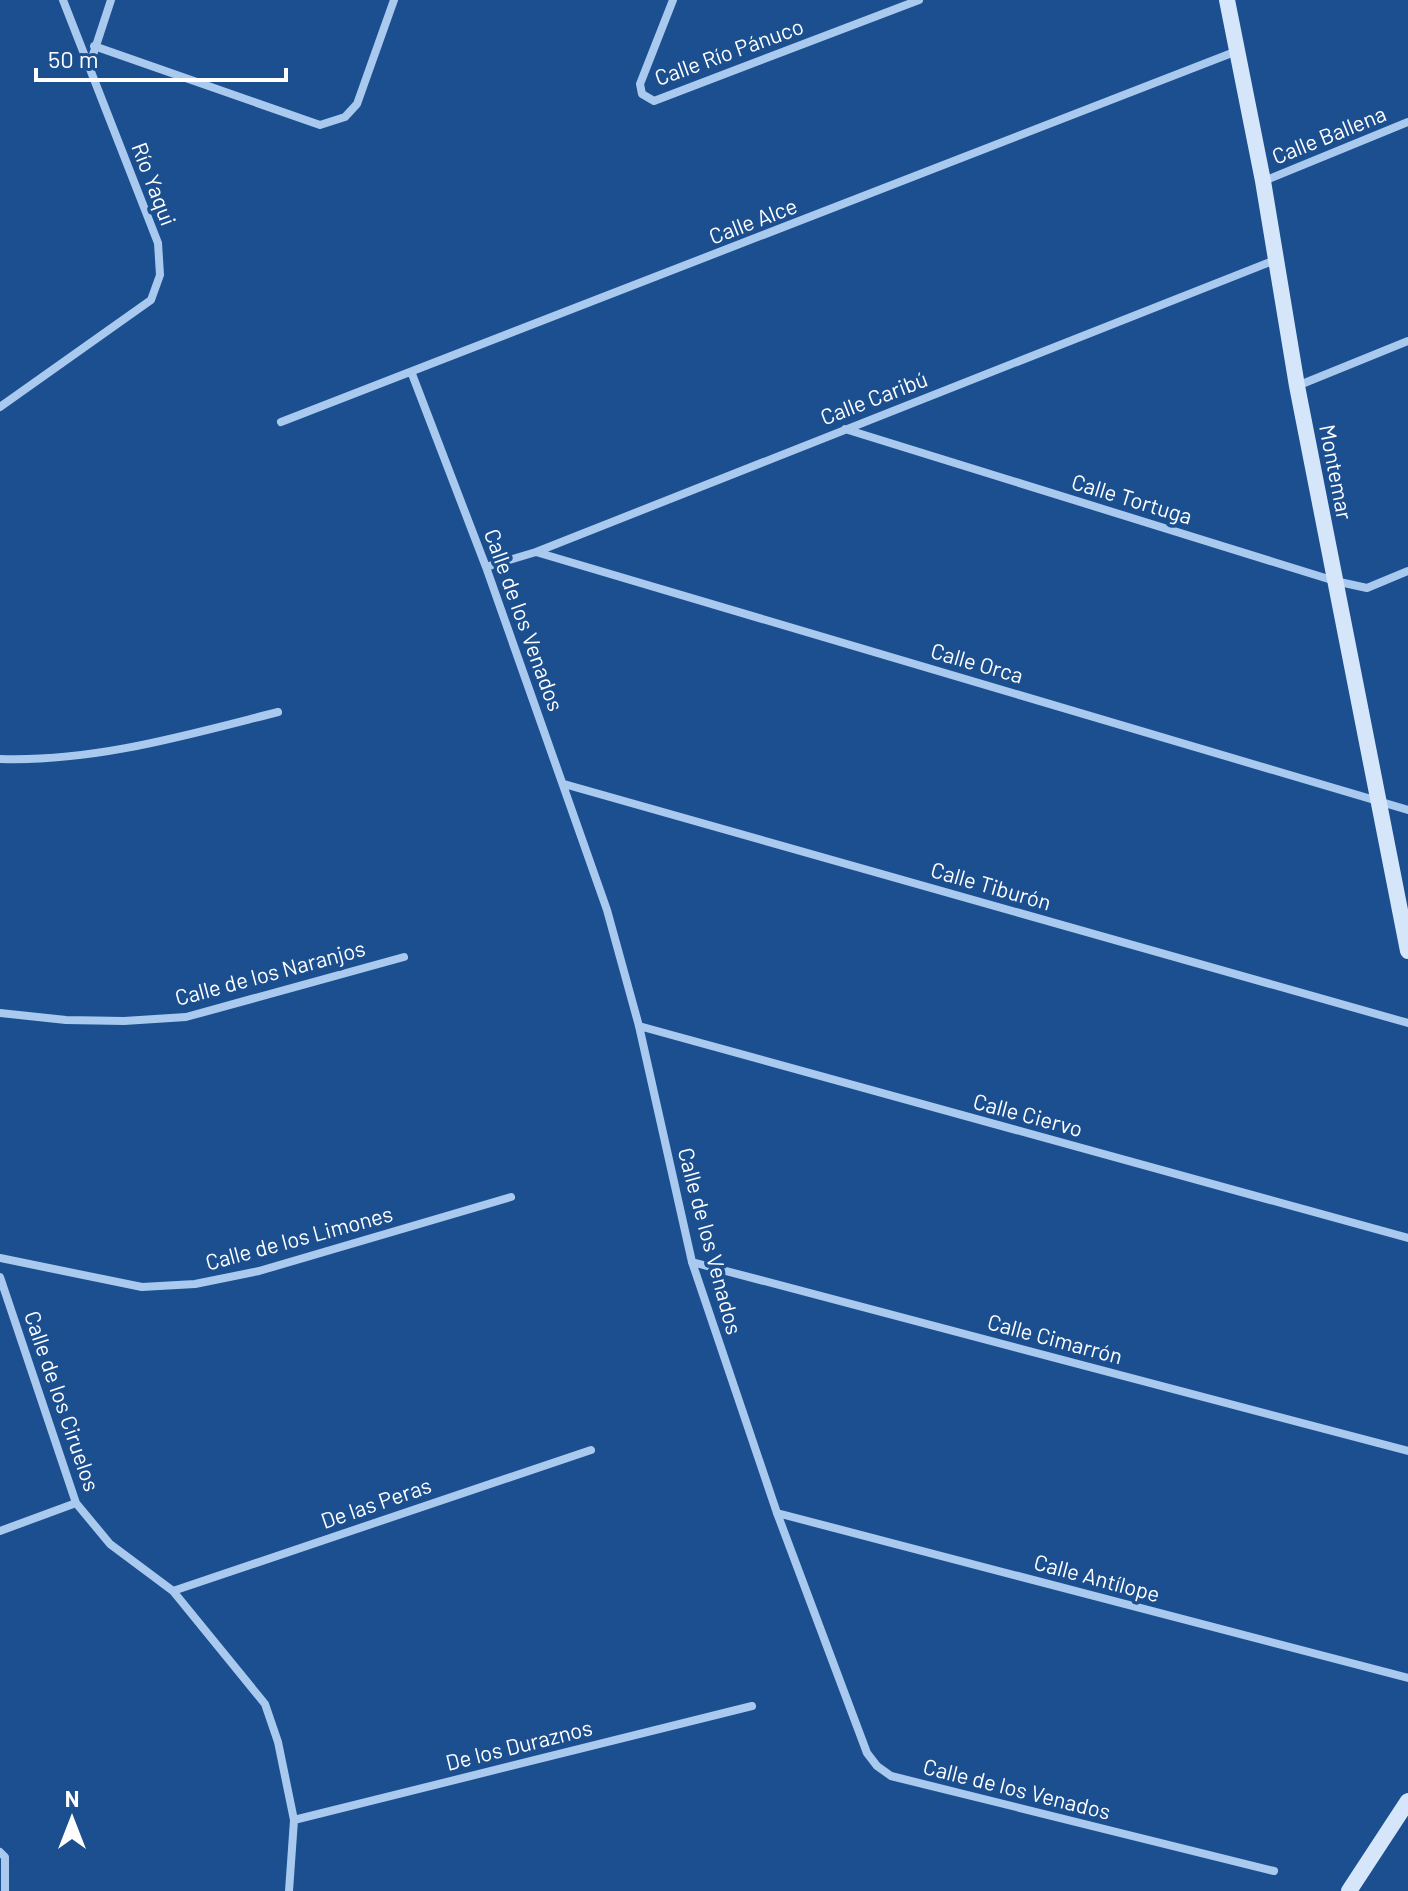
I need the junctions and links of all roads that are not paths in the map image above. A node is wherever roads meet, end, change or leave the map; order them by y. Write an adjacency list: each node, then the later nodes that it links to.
1 (63, 0): 9 (street, Río Yaqui)
2 (111, 0): 7 (street)
3 (394, 0): 7 (street)
4 (673, 0): 5 (street, Calle Río Pánuco)
5 (919, 0)
6 (1227, 0): 8 (street, Montemar)
7 (94, 46): 9 (street)
8 (1237, 51): 11 (street, Montemar); 14 (street, Calle Alce)
9 (90, 64): 16 (street, Río Yaqui)
10 (1408, 122): 11 (street, Calle Ballena)
11 (1263, 181): 12 (street, Montemar)
12 (1275, 260): 15 (street, Montemar); 18 (street, Calle Caribú)
13 (1408, 341): 15 (street)
14 (412, 374): 17 (street, Calle Alce); 20 (street, Calle de los Venados)
15 (1297, 386): 22 (street, Montemar)
16 (0, 407)
17 (281, 422)
18 (844, 429): 19 (street, Calle Caribú); 22 (street, Calle Tortuga)
19 (536, 552): 20 (street, Calle Caribú); 26 (street, Calle Orca)
20 (486, 567): 25 (street, Calle de los Venados)
21 (1408, 571): 22 (street, Calle Tortuga)
22 (1335, 581): 26 (street, Montemar)
23 (278, 712): 24 (street)
24 (0, 759)
25 (564, 784): 31 (street, Calle Tiburón); 32 (street, Calle de los Venados)
26 (1377, 799): 27 (street, Calle Orca); 28 (street, Montemar)
27 (1408, 810)
28 (1408, 951)
29 (404, 957): 30 (street, Calle de los Naranjos)
30 (0, 1013)
31 (1408, 1023)
32 (639, 1026): 34 (street, Calle Ciervo); 36 (street, Calle de los Venados)
33 (511, 1197): 35 (street, Calle de los Limones)
34 (1408, 1238)
35 (0, 1258)
36 (692, 1262): 39 (street, Calle Cimarrón); 41 (street, Calle de los Venados)
37 (0, 1277): 40 (street, Calle de los Ciruelos)
38 (591, 1450): 43 (street, De las Peras)
39 (1408, 1451)
40 (76, 1503): 42 (street); 43 (street, Calle de los Ciruelos)
41 (777, 1513): 44 (street, Calle Antílope); 49 (street, Calle de los Venados)
42 (0, 1531)
43 (173, 1591): 47 (street, Calle de los Ciruelos)
44 (1408, 1678)
45 (752, 1706): 47 (street, De los Duraznos)
46 (1408, 1801): 52 (street)
47 (294, 1820): 51 (street, Calle de los Ciruelos)
48 (0, 1852): 50 (street)
49 (1274, 1871)
50 (5, 1891)
51 (289, 1891)
52 (1349, 1891)

